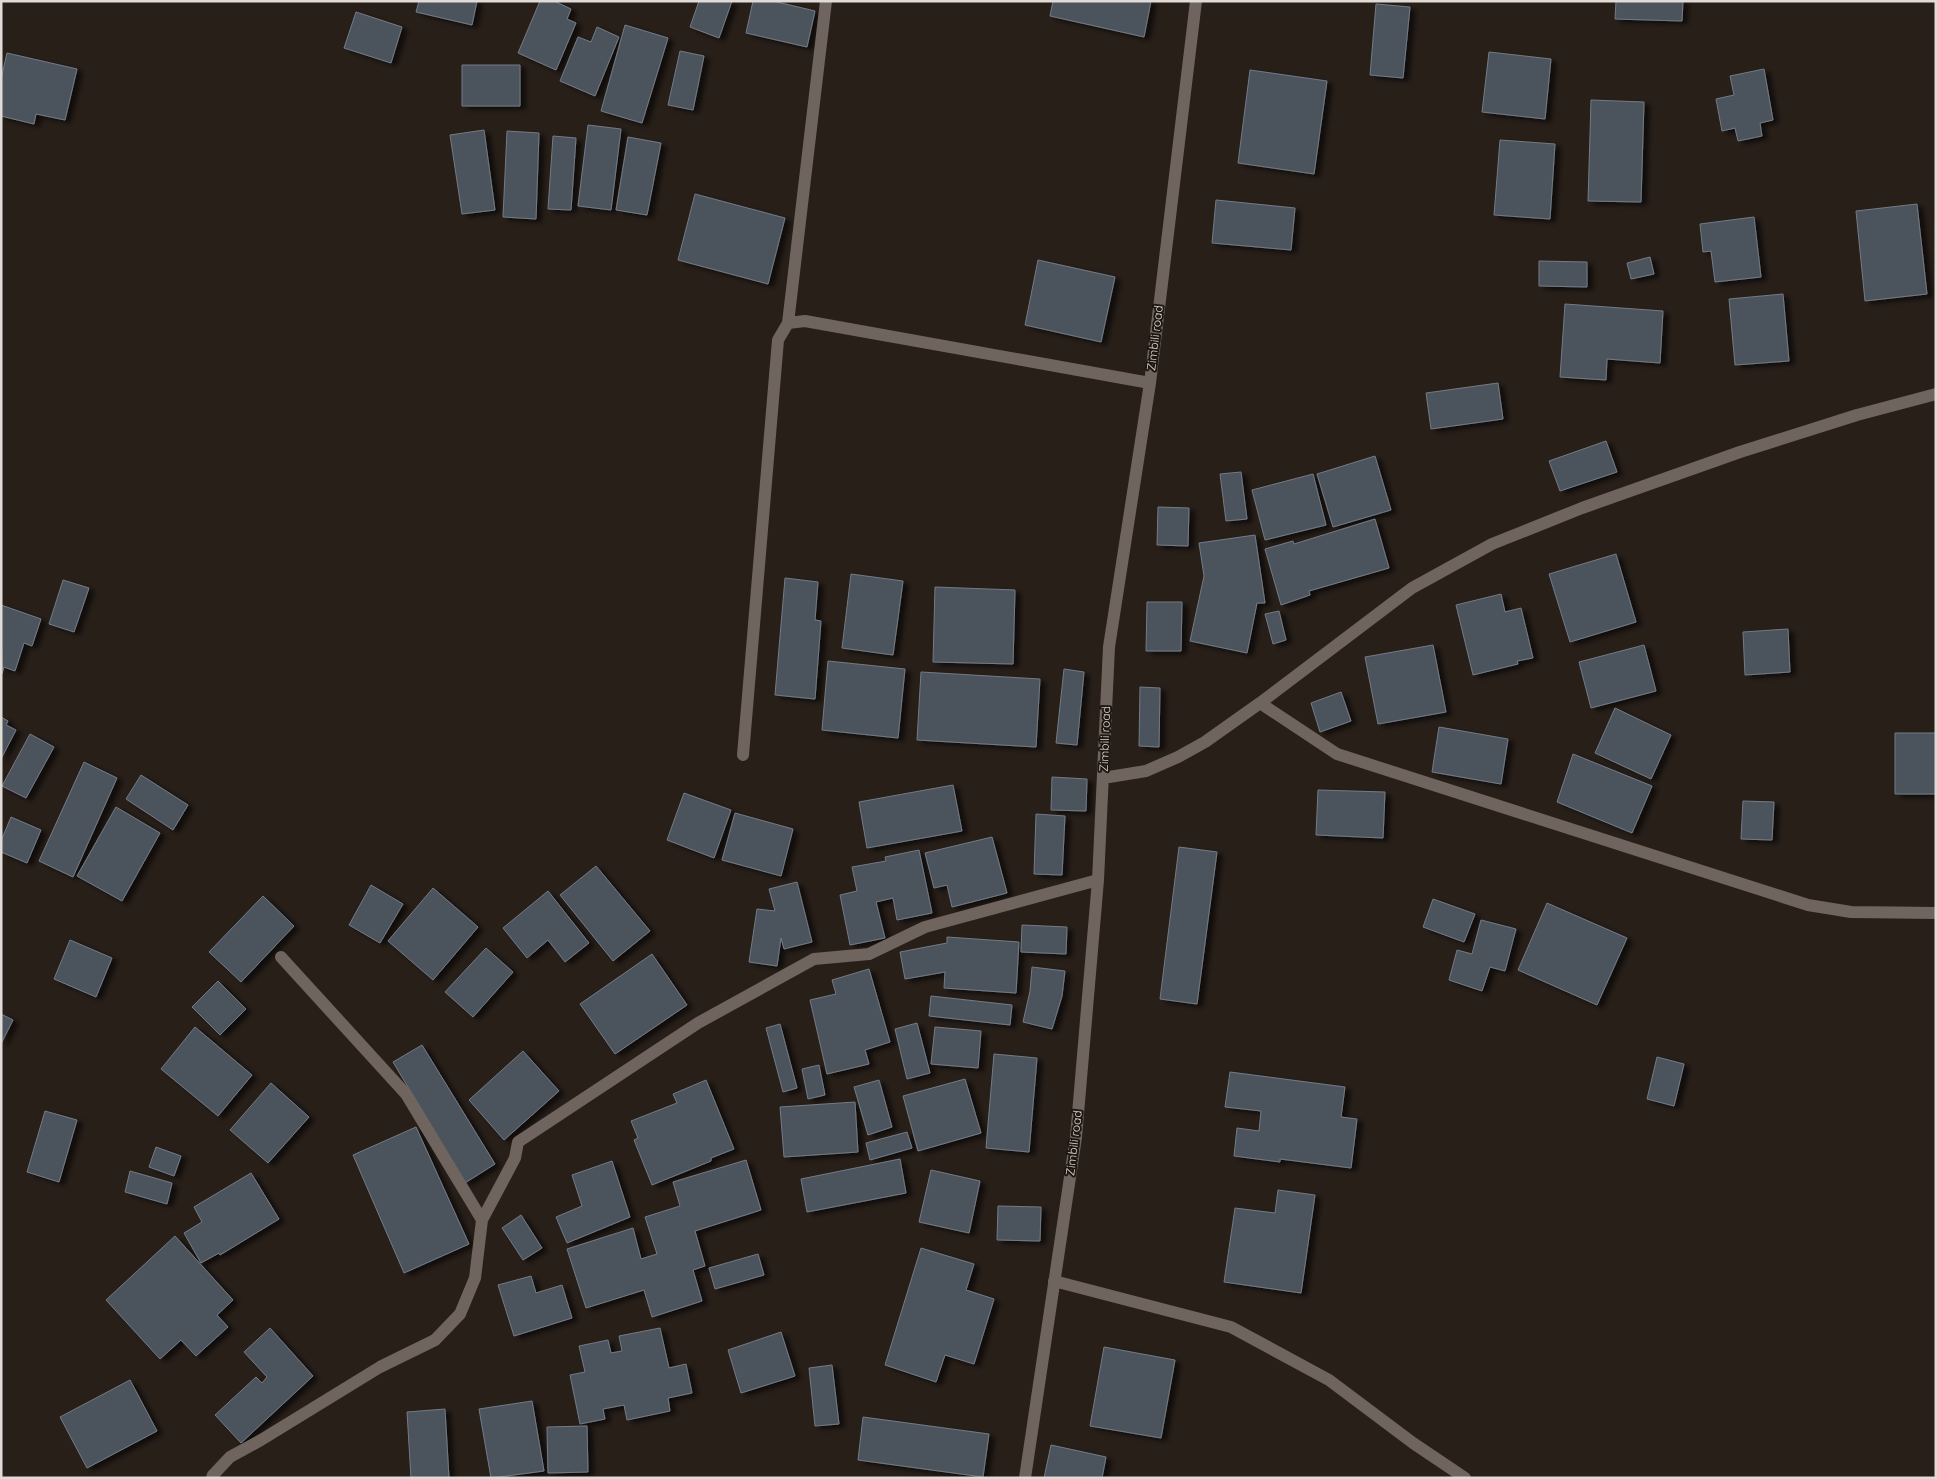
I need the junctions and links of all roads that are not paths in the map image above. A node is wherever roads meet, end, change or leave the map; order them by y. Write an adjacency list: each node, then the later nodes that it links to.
1 (826, 1): 3 (street)
2 (1196, 1): 4 (street, Zimbili road)
3 (788, 323): 4 (street); 7 (street)
4 (1150, 383): 8 (street, Zimbili road)
5 (1936, 394): 6 (street)
6 (1260, 703): 8 (street); 10 (street)
7 (743, 755)
8 (1103, 778): 9 (street, Zimbili road)
9 (1098, 880): 12 (street); 13 (street, Zimbili road)
10 (1936, 913)
11 (281, 956): 12 (street)
12 (482, 1220): 14 (street)
13 (1054, 1281): 15 (street, Zimbili road); 16 (street)
14 (212, 1478)
15 (1025, 1478)
16 (1465, 1478)

